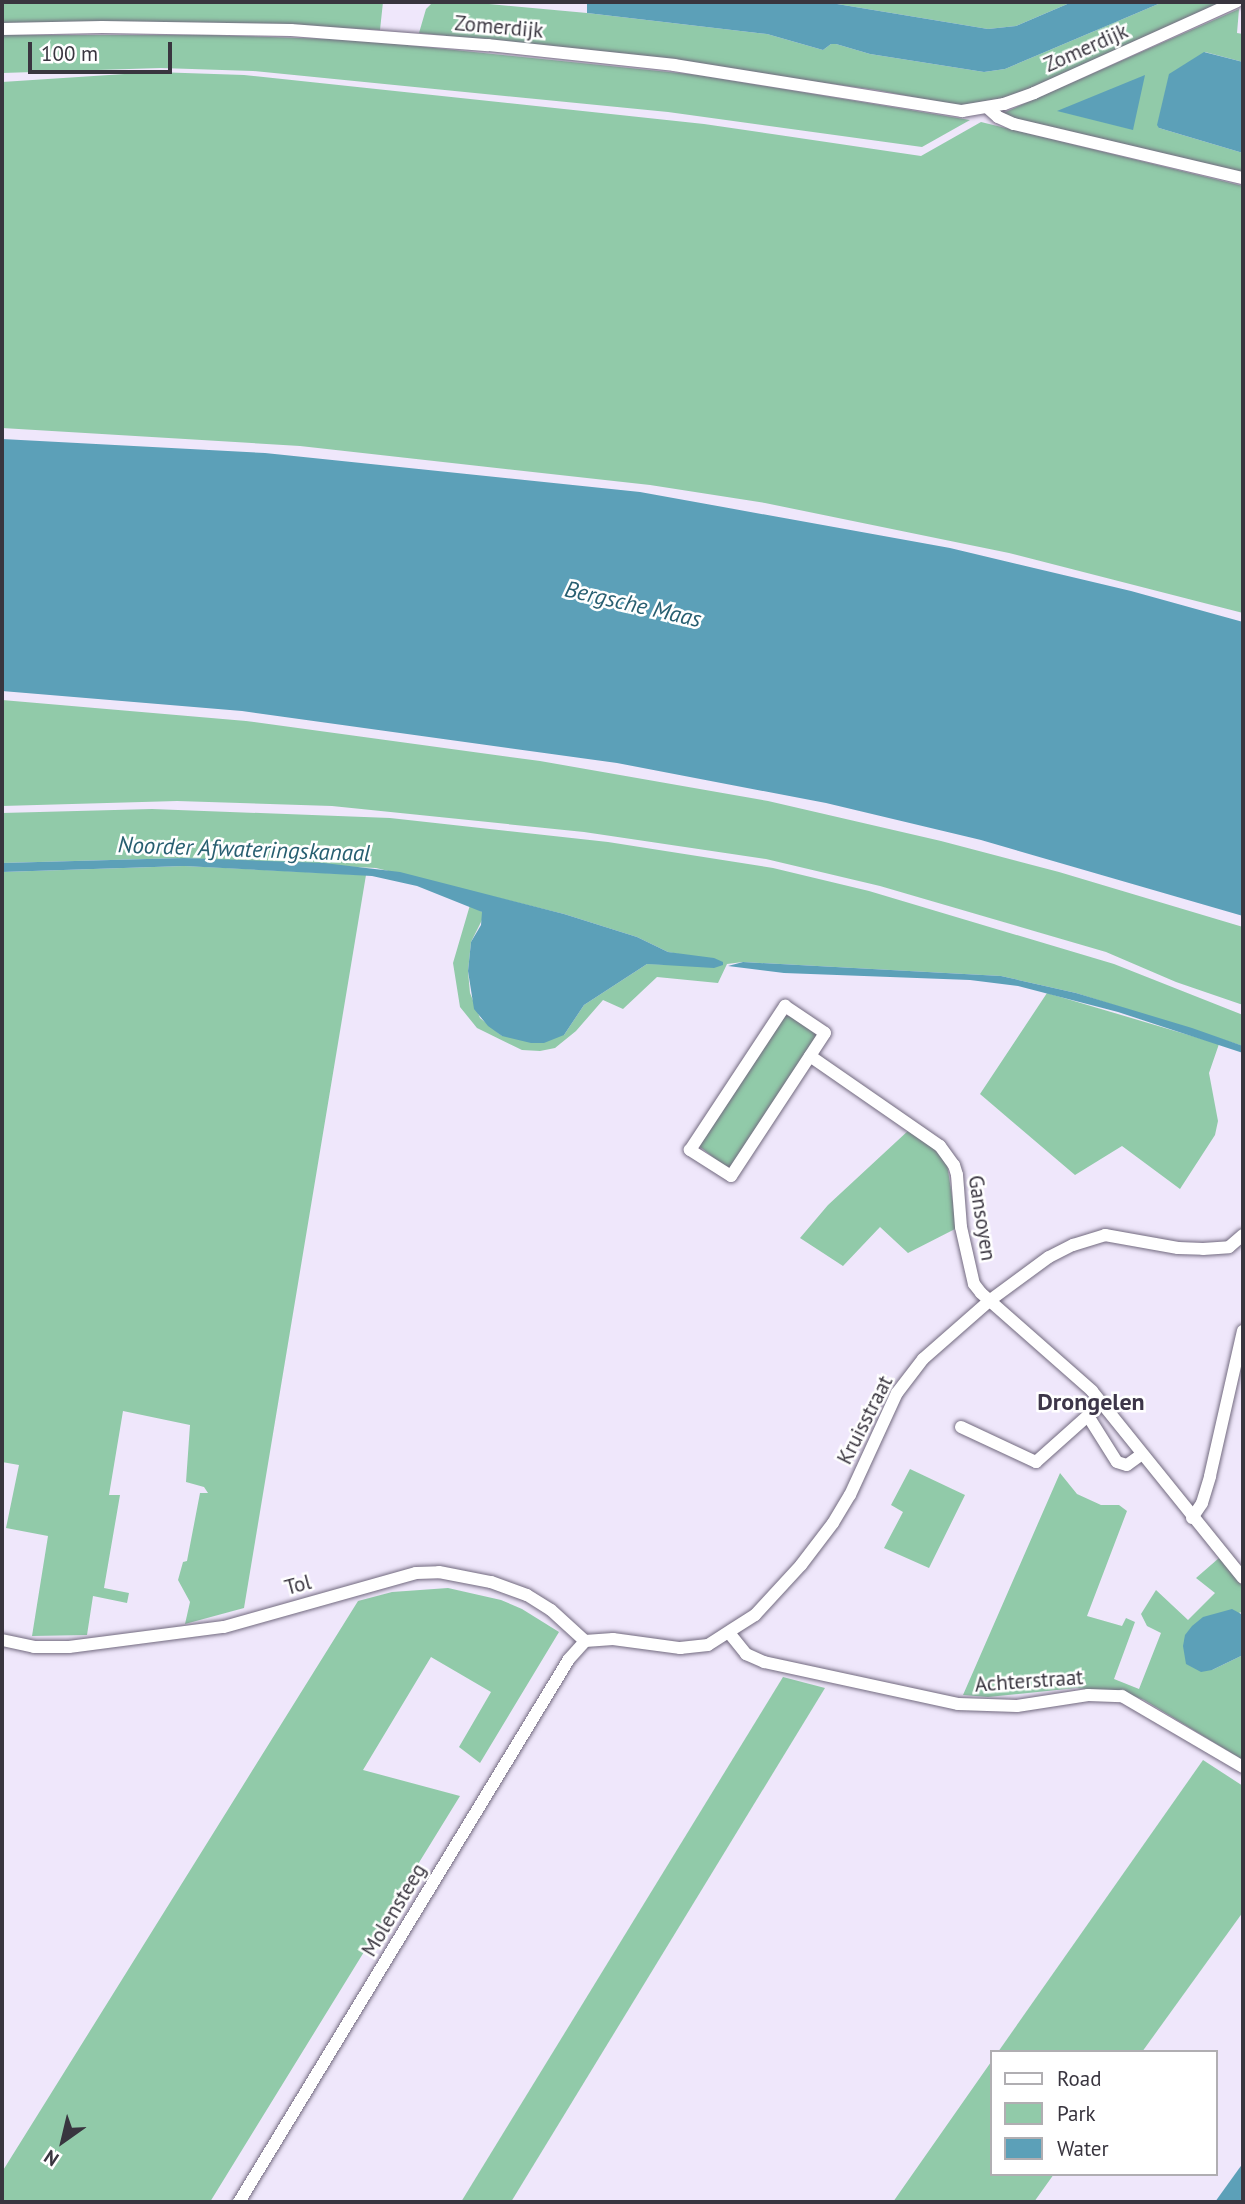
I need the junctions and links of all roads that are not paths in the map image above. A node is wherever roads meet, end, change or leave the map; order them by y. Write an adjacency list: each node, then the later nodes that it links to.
1 (1236, 2): 3 (street, Zomerdijk)
2 (2, 29): 3 (street, Zomerdijk)
3 (988, 108): 4 (street)
4 (1243, 178)
5 (810, 1056): 5 (street); 7 (street, Gansoyen)
6 (1241, 1244): 7 (street, Kruisstraat)
7 (989, 1301): 9 (street, Gansoyen); 15 (street, Kruisstraat)
8 (1243, 1331): 13 (street)
9 (1102, 1402): 10 (street); 12 (street, Gansoyen)
10 (1088, 1416): 11 (street); 12 (street)
11 (961, 1427)
12 (1141, 1455): 13 (street, Gansoyen)
13 (1192, 1518): 14 (street, Gansoyen)
14 (1243, 1578)
15 (730, 1633): 17 (street, Kruisstraat); 18 (street, Achterstraat)
16 (2, 1640): 17 (street, Tol)
17 (585, 1641): 19 (street, Molensteeg)
18 (1243, 1767)
19 (239, 2202)

